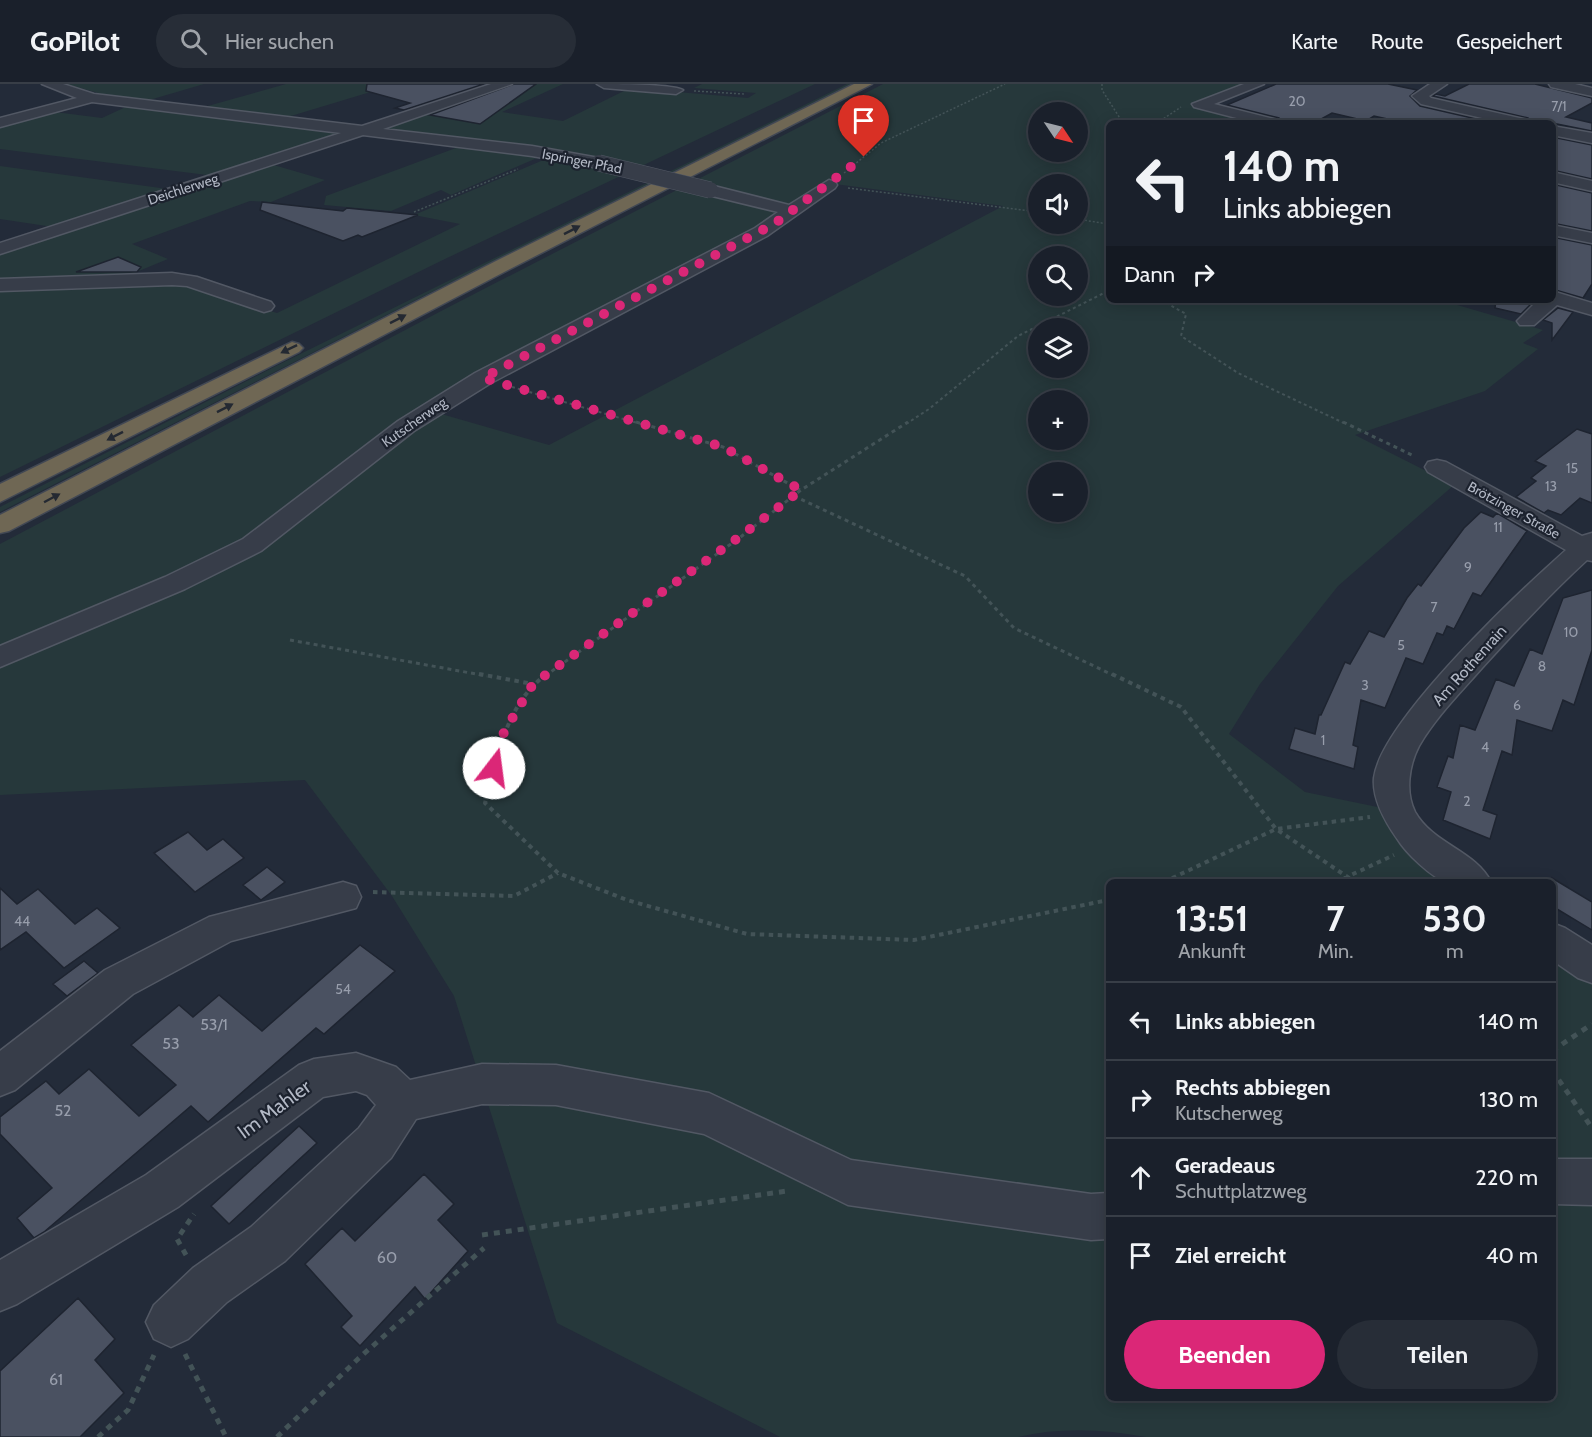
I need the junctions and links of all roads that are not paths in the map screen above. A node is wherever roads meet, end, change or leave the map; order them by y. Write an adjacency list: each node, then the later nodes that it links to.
1 (49, 84): 11 (street, Ispringer Pfad)
2 (505, 84): 15 (street, Ispringer Pfad)
3 (604, 84): 9 (street)
4 (832, 84): 22 (highway)
5 (865, 84): 35 (highway, one-way to 5)
6 (1257, 84): 12 (street)
7 (1440, 84): 13 (street)
8 (1556, 84): 10 (street)
9 (676, 90)
10 (1592, 92)
11 (92, 98): 14 (street); 15 (street, Ispringer Pfad)
12 (1261, 120)
13 (1510, 120)
14 (0, 123)
15 (367, 130): 21 (street, Ispringer Pfad, bridge); 25 (street, Deichlerweg)
16 (1556, 131): 17 (street)
17 (1592, 138)
18 (1556, 178): 20 (street)
19 (830, 185): 21 (street, Kutscherweg)
20 (1592, 186)
21 (794, 211): 37 (street, Kutscherweg)
22 (530, 230)
23 (1556, 231): 24 (street)
24 (1592, 238)
25 (0, 249)
26 (0, 285): 29 (street)
27 (1556, 299): 30 (street)
28 (1547, 303): 31 (street)
29 (264, 306)
30 (1592, 309)
31 (1527, 321)
32 (314, 337): 34 (highway, one-way to 34)
33 (1437, 466): 36 (street, Brötzinger Straße)
34 (0, 494)
35 (0, 525)
36 (1590, 548): 38 (street, Am Rothenrain)
37 (0, 657)
38 (1469, 879)
39 (359, 894): 42 (street)
40 (1556, 942): 41 (street)
41 (1592, 966)
42 (0, 1076)
43 (403, 1102): 46 (street); 47 (street, Im Mahler); 48 (street)
44 (1556, 1180): 45 (street)
45 (1592, 1182)
46 (1106, 1216)
47 (0, 1287)
48 (171, 1322)

